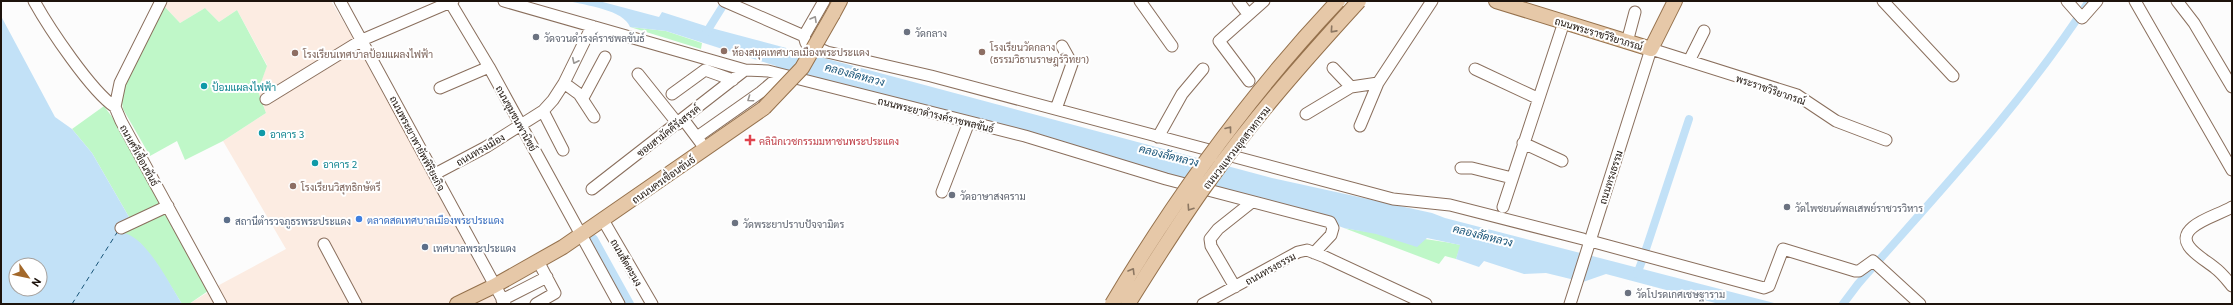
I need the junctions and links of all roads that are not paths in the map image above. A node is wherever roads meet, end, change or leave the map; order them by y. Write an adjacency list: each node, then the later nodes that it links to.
1 (34, 1): 56 (street)
2 (161, 1): 56 (street)
3 (340, 1): 30 (street, ถนนพระยาพายัพพิริยะกิจ)
4 (504, 1): 27 (street, ถนนพระยาดำรงค์ราชพลขันธ์)
5 (824, 1): 29 (street, one-way to 5)
6 (840, 1): 22 (main road, ถนนนครเขื่อนขันธ์)
7 (1140, 1): 33 (street)
8 (1238, 1): 25 (street)
9 (1264, 1): 25 (street)
10 (1338, 1): 100 (main road, ถนนวงแหวนอุตสาหกรรม, one-way to 10, bridge)
11 (1359, 1): 101 (main road, ถนนวงแหวนอุตสาหกรรม, one-way to 101, bridge)
12 (1432, 1): 48 (street)
13 (1496, 1): 21 (main road, ถนนพระราชวิริยาภรณ์)
14 (1676, 1): 34 (main road, ถนนพระราชวิริยาภรณ์)
15 (1883, 1): 44 (street)
16 (2097, 1): 23 (street)
17 (2135, 1): 73 (street)
18 (2178, 1): 50 (street)
19 (451, 2): 30 (street); 37 (street, ถนนชุมชนพานิชย์)
20 (727, 3): 29 (street)
21 (1530, 6): 26 (main road, ถนนพระราชวิริยาภรณ์)
22 (835, 7): 69 (main road, ถนนนครเขื่อนขันธ์, bridge)
23 (2076, 11)
24 (1635, 12): 31 (street)
25 (1248, 14): 46 (street)
26 (1564, 22): 31 (main road, ถนนพระราชวิริยาภรณ์); 54 (street)
27 (592, 26): 41 (street, ถนนพระยาดำรงค์ราชพลขันธ์); 47 (street, ถนนทรงเมือง, one-way to 47)
28 (1704, 31): 36 (street)
29 (804, 36): 57 (street)
30 (362, 40): 55 (street); 74 (street, ถนนพระยาพายัพพิริยะกิจ)
31 (1627, 42): 34 (main road, ถนนพระราชวิริยาภรณ์)
32 (1062, 46): 57 (street)
33 (1172, 46)
34 (1651, 49): 36 (street, พระราชวิริยาภรณ์); 85 (street, ถนนทรงธรรม)
35 (605, 57): 53 (street)
36 (1689, 61): 67 (street, พระราชวิริยาภรณ์)
37 (489, 67): 51 (street); 63 (street, ถนนชุมชนพานิชย์)
38 (1333, 68): 49 (street)
39 (1203, 69): 66 (street)
40 (1475, 69): 54 (street)
41 (745, 70): 43 (street, ถนนพระยาดำรงค์ราชพลขันธ์); 45 (street, ซอยสามัคคีรังสรรค์)
42 (638, 74): 61 (street)
43 (781, 75): 62 (street, ถนนพระยาดำรงค์ราชพลขันธ์); 65 (street, one-way to 65)
44 (1953, 76)
45 (733, 80): 52 (street); 61 (street, ซอยสามัคคีรังสรรค์)
46 (1249, 81)
47 (564, 83): 53 (street); 58 (street, ถนนทรงเมือง)
48 (1378, 83): 49 (street); 64 (street)
49 (1351, 87): 59 (street)
50 (2232, 87)
51 (440, 88)
52 (672, 94)
53 (583, 98): 60 (street)
54 (1537, 98): 68 (street)
55 (266, 100)
56 (115, 107): 79 (street, ถนนศรีเขื่อนขันธ์)
57 (1056, 109): 66 (street)
58 (543, 110): 63 (street, ถนนทรงเมือง); 70 (street)
59 (1306, 114)
60 (594, 117)
61 (680, 122): 65 (street); 76 (street, ซอยสามัคคีรังสรรค์)
62 (969, 122): 77 (street); 78 (street, ถนนพระยาดำรงค์ราชพลขันธ์)
63 (521, 124): 74 (street, ถนนทรงเมือง); 84 (street, ถนนชุมชนพานิชย์)
64 (1360, 126)
65 (697, 137): 69 (street)
66 (1158, 137): 85 (street)
67 (1886, 140)
68 (1523, 143): 71 (street); 75 (street)
69 (706, 149): 82 (main road, ถนนนครเขื่อนขันธ์)
70 (563, 150)
71 (1562, 161)
72 (1462, 168): 75 (street)
73 (2232, 170)
74 (435, 174): 90 (street, ถนนพระยาพายัพพิริยะกิจ)
75 (1512, 178): 80 (street)
76 (592, 189)
77 (942, 192)
78 (1252, 202): 87 (street, ถนนพระยาดำรงค์ราชพลขันธ์); 92 (street)
79 (168, 206): 83 (street); 93 (street, ถนนศรีเขื่อนขันธ์)
80 (1503, 207)
81 (2232, 207): 91 (street)
82 (603, 220): 84 (main road, ถนนนครเขื่อนขันธ์); 99 (street, ถนนสัตตะนง)
83 (120, 228)
84 (581, 235): 88 (main road, ถนนนครเขื่อนขันธ์); 98 (street, ถนนชุมชนพานิชย์)
85 (1589, 241): 104 (street, ถนนทรงธรรม); 105 (street)
86 (324, 244): 95 (street)
87 (1314, 253): 92 (street, ถนนทรงธรรม); 103 (street, ถนนทรงธรรม)
88 (538, 261): 89 (street); 90 (main road, ถนนนครเขื่อนขันธ์)
89 (547, 277): 94 (street); 97 (street)
90 (494, 286): 94 (street, ถนนพระยาพายัพพิริยะกิจ); 96 (main road, ถนนนครเขื่อนขันธ์)
91 (2232, 286)
92 (1235, 287): 102 (street, ถนนทรงธรรม)
93 (217, 301)
94 (504, 302)
95 (356, 304)
96 (457, 304)
97 (536, 304)
98 (619, 304)
99 (652, 304)
100 (1112, 304)
101 (1128, 304)
102 (1203, 304)
103 (1426, 304)
104 (1570, 304)
105 (1920, 304)

